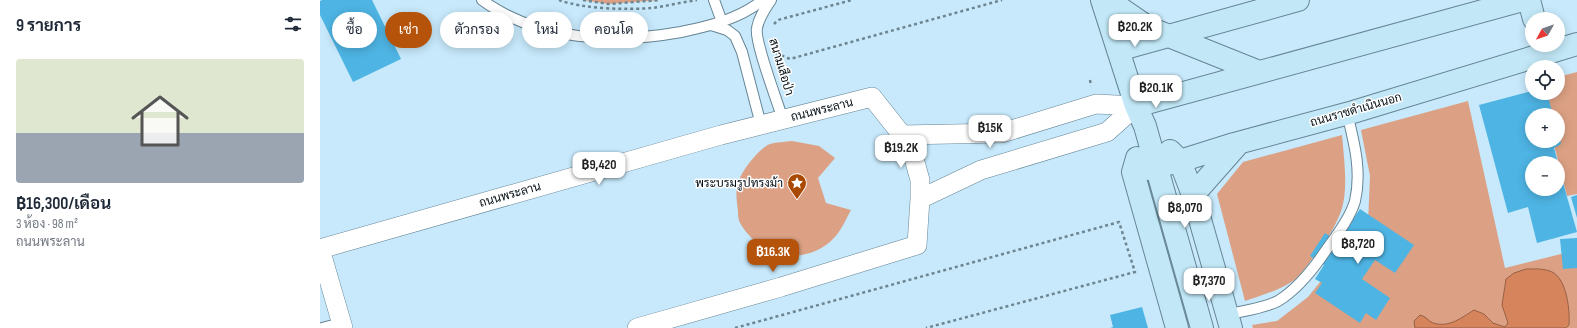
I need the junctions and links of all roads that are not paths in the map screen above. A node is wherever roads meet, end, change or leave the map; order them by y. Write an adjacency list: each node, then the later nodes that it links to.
1 (482, 0): 13 (lane)
2 (714, 0): 12 (lane)
3 (763, 0): 12 (lane)
4 (771, 0): 23 (lane, สนามเสือป่า)
5 (1102, 0): 18 (main road)
6 (1108, 0): 15 (main road)
7 (1113, 0): 14 (main road)
8 (1298, 0): 14 (main road)
9 (1523, 0): 20 (main road)
10 (1529, 0): 11 (main road)
11 (1532, 12)
12 (722, 22): 13 (lane)
13 (711, 25): 24 (lane)
14 (1199, 26): 15 (main road)
15 (1168, 36): 18 (main road); 20 (main road)
16 (1577, 44): 17 (main road, ถนนราชดำเนินนอก)
17 (1565, 46)
18 (1118, 50): 21 (main road)
19 (1535, 52): 22 (main road, ถนนราชดำเนินนอก)
20 (1259, 72): 21 (main road)
21 (1136, 106): 25 (main road); 26 (street); 32 (street)
22 (1347, 113): 27 (main road, ถนนราชดำเนินนอก); 36 (lane)
23 (783, 120): 24 (street, ถนนพระลาน); 26 (street, ถนนพระลาน)
24 (761, 125): 33 (street, ถนนพระลาน)
25 (1146, 126): 28 (main road); 29 (main road); 30 (main road)
26 (902, 135): 32 (street, ถนนพระลาน)
27 (1238, 143): 28 (main road, ถนนราชดำเนินนอก); 31 (main road)
28 (1180, 161): 29 (main road, ถนนราชดำเนินนอก); 31 (main road)
29 (1157, 166): 30 (main road, ถนนราชดำเนินนอก); 34 (main road)
30 (1133, 172): 35 (main road)
31 (1193, 195): 36 (main road)
32 (920, 199): 40 (street, ถนนพระลาน)
33 (320, 249): 37 (street, ถนนพระลาน)
34 (1190, 283): 35 (main road); 38 (main road)
35 (1166, 289): 41 (main road)
36 (1229, 321): 38 (main road)
37 (342, 325): 39 (lane)
38 (1201, 325)
39 (322, 328)
40 (637, 328)
41 (1177, 328)

